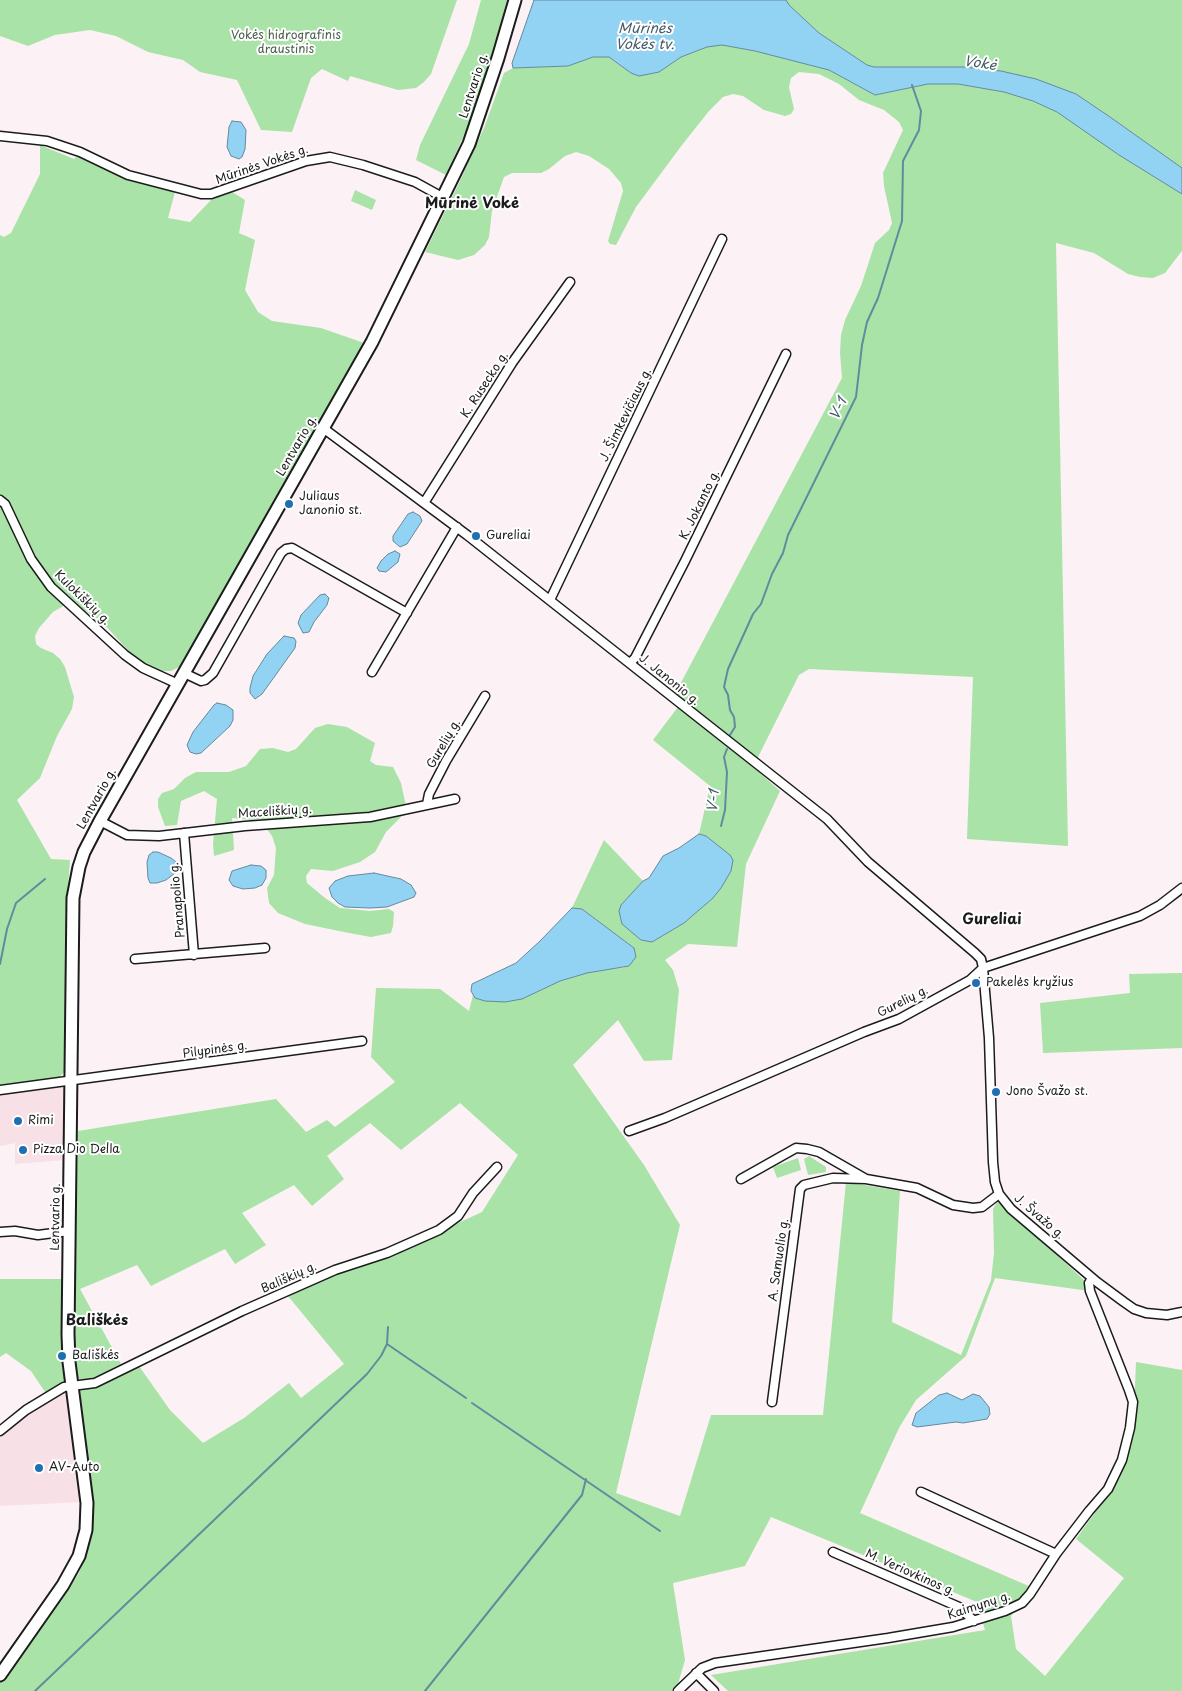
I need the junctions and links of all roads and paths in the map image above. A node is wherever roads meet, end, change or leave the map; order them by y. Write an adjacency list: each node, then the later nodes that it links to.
1 (515, 0): 3 (main road, Lentvario g.)
2 (0, 136): 3 (street, Mūrinės Vokės g.)
3 (444, 198): 7 (main road, Lentvario g.)
4 (722, 239): 11 (street, J. Šimkevičiaus g.)
5 (570, 282): 9 (street, K. Rusecko g.)
6 (786, 354): 13 (street, K. Jokanto g.)
7 (323, 428): 9 (street, J. Janonio g.); 15 (main road, Lentvario g.)
8 (0, 500): 16 (street, Kulokiškių g.)
9 (424, 503): 10 (street, J. Janonio g.)
10 (457, 527): 11 (street, J. Janonio g.); 12 (street)
11 (550, 600): 13 (street, J. Janonio g.)
12 (406, 613): 14 (street); 15 (street)
13 (630, 663): 26 (street, J. Janonio g.)
14 (372, 672)
15 (184, 673): 16 (main road, Lentvario g.)
16 (178, 684): 20 (main road, Lentvario g.)
17 (485, 696): 19 (street, Gurelių g.)
18 (455, 799): 19 (street, Maceliškių g.)
19 (427, 804): 21 (street, Maceliškių g.)
20 (100, 821): 21 (street, Maceliškių g.); 28 (main road, Lentvario g.)
21 (184, 833): 24 (street, Pranapolio g.)
22 (1182, 888): 26 (street, Gurelių g.)
23 (265, 948): 24 (street, Pranapolio g.)
24 (194, 955): 25 (street)
25 (135, 959)
26 (983, 968): 30 (street, Gurelių g.); 34 (street, J. Švažo g.)
27 (362, 1041): 28 (street, Pilypinės g.)
28 (71, 1081): 29 (street, Pilypinės g.); 35 (main road, Lentvario g.)
29 (0, 1090)
30 (629, 1131)
31 (497, 1167): 39 (street, Bališkių g.)
32 (742, 1179): 33 (street)
33 (866, 1179): 34 (street); 40 (street, A. Samuolio g.)
34 (999, 1194): 37 (street, J. Švažo g.)
35 (69, 1231): 36 (street); 39 (main road, Lentvario g.)
36 (0, 1232)
37 (1092, 1278): 38 (street, J. Švažo g.); 44 (street, Kaimynų g.)
38 (1182, 1312)
39 (72, 1386): 41 (street, Bališkių g.); 47 (main road, Lentvario g.)
40 (772, 1402)
41 (0, 1431)
42 (921, 1492): 44 (street)
43 (833, 1552): 45 (street, M. Veriovkinos g.)
44 (1056, 1554): 45 (street, Kaimynų g.)
45 (974, 1621): 46 (street, Kaimynų g.)
46 (696, 1673): 48 (street, Kaimynų g.); 49 (street)
47 (0, 1676)
48 (678, 1691)
49 (714, 1691)

